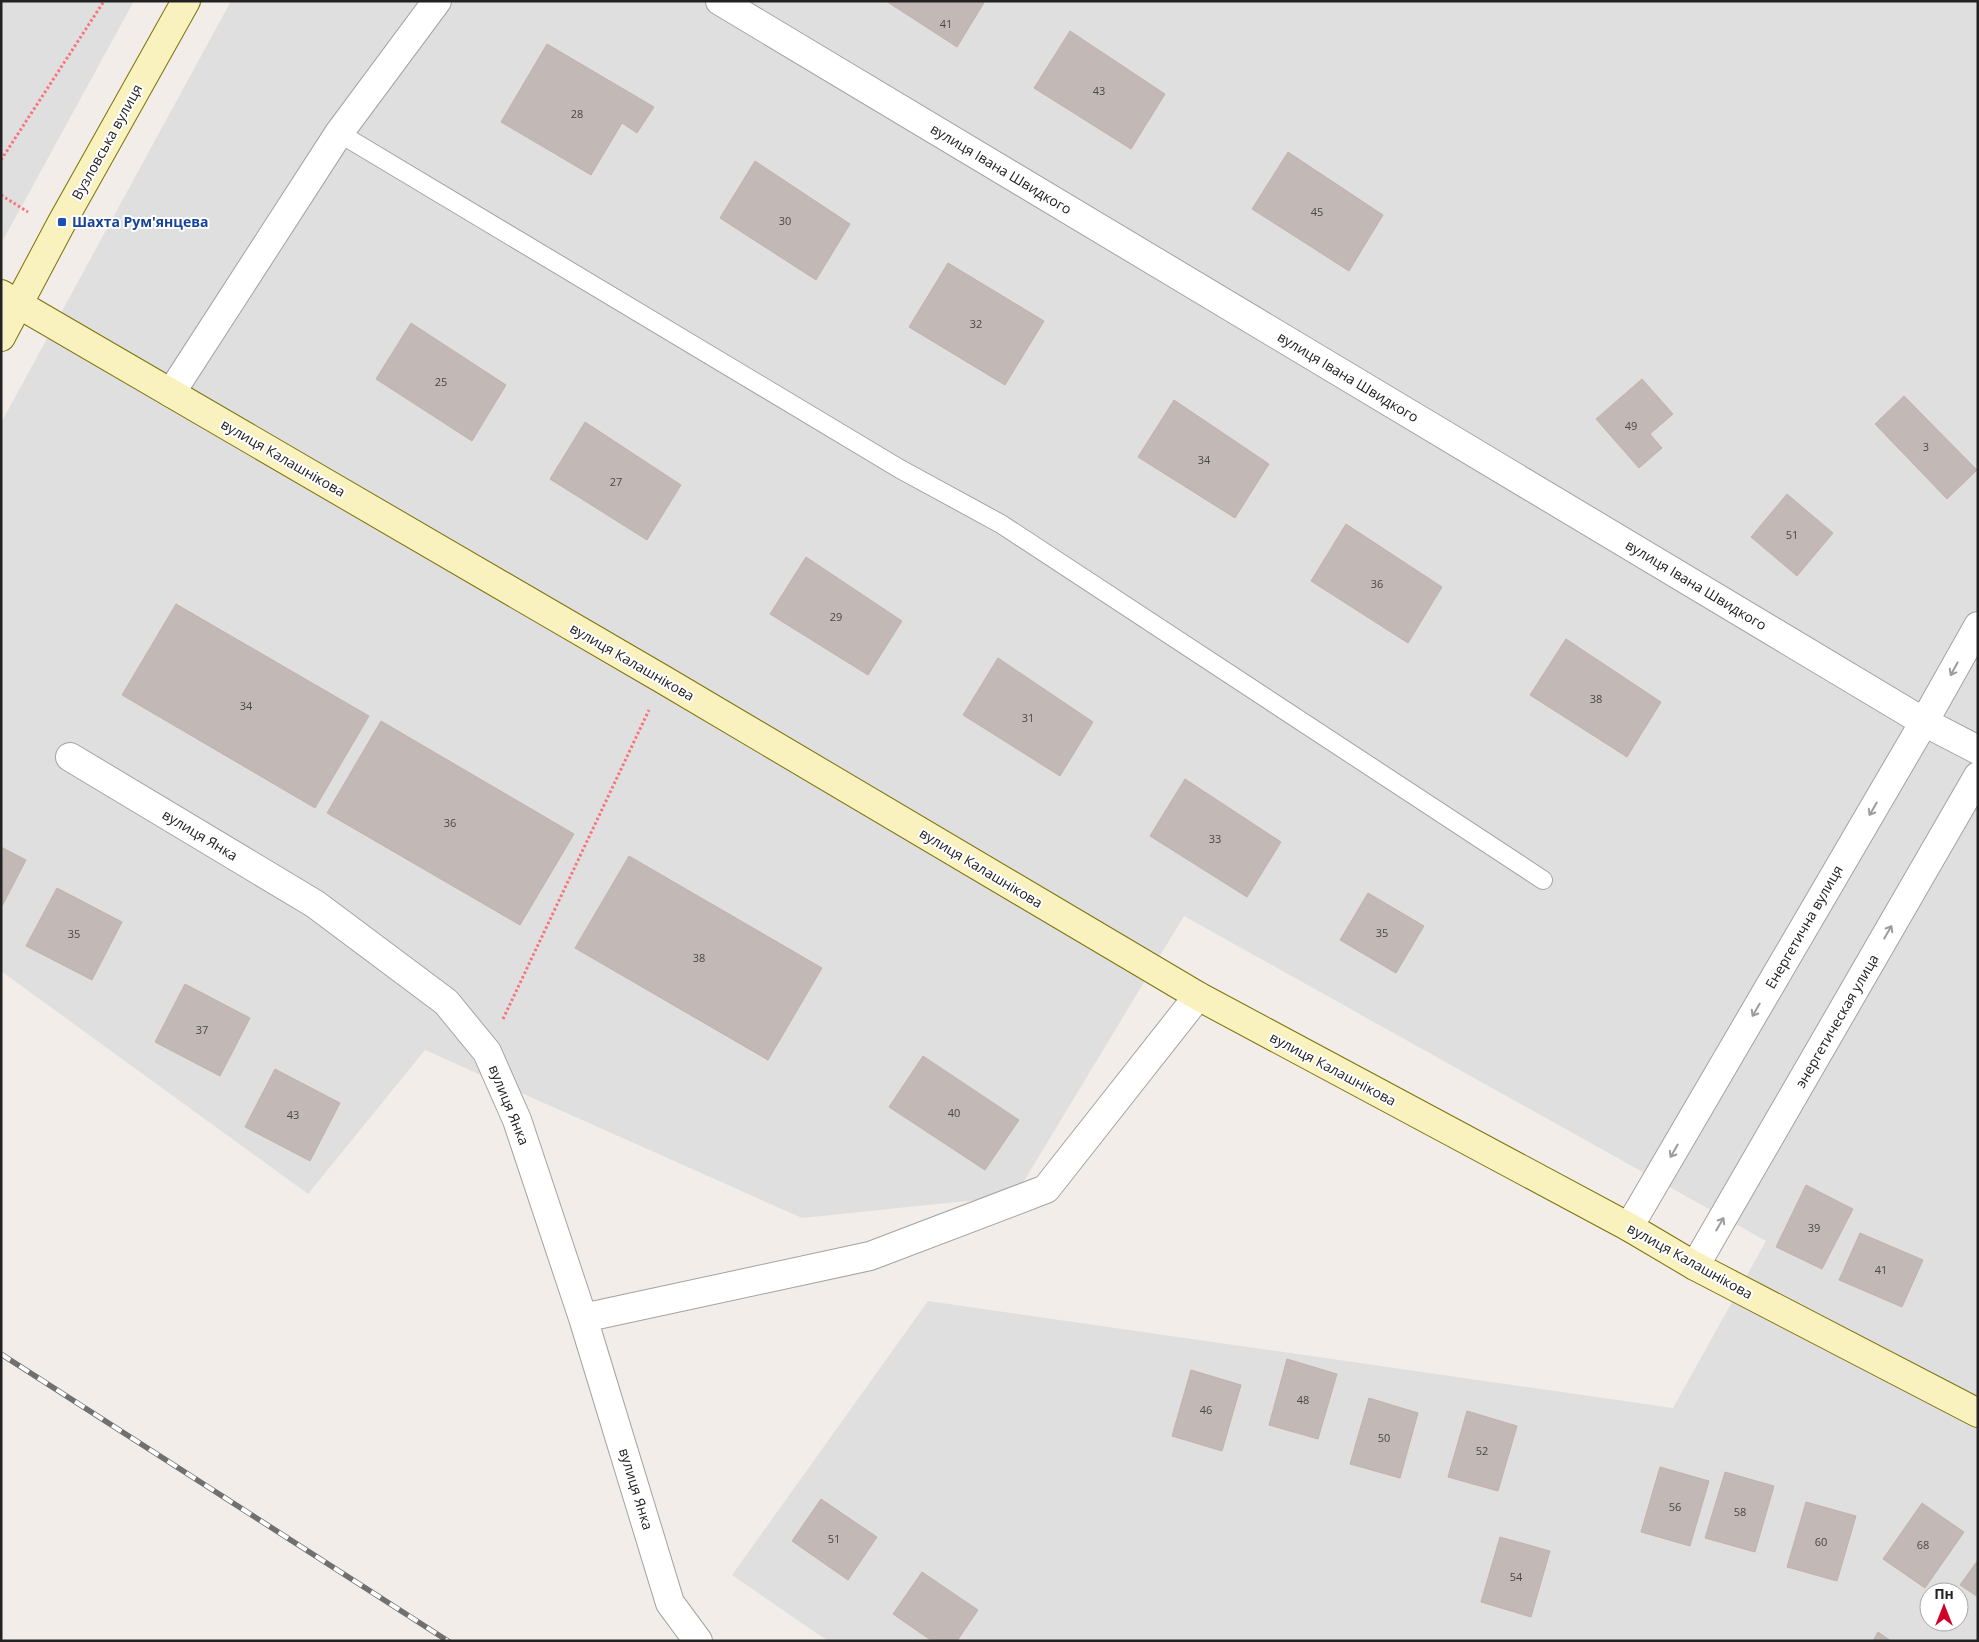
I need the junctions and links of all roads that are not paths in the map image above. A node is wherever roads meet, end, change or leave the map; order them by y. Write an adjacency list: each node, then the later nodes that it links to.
1 (186, 1): 5 (street, Вузловська вулиця)
2 (437, 1): 4 (street)
3 (720, 1): 9 (street, вулиця Івана Швидкого)
4 (339, 133): 7 (street); 13 (lane)
5 (10, 299): 6 (street, Вузловська вулиця); 7 (street, вулиця Калашнікова)
6 (1, 337)
7 (171, 392): 14 (street, вулиця Калашнікова)
8 (1978, 626): 9 (street, Енергетична вулиця, one-way to 9)
9 (1924, 722): 10 (street, вулиця Івана Швидкого); 15 (street, Енергетична вулиця, one-way to 15)
10 (1978, 750)
11 (70, 757): 17 (street, вулиця Янка)
12 (1978, 776): 16 (street, энергетическая улица, one-way to 12)
13 (1543, 880)
14 (1198, 996): 15 (street, вулиця Калашнікова); 17 (street)
15 (1629, 1227): 16 (street, вулиця Калашнікова)
16 (1695, 1266): 18 (street, вулиця Калашнікова)
17 (583, 1318): 19 (street, вулиця Янка)
18 (1978, 1413)
19 (698, 1641)

